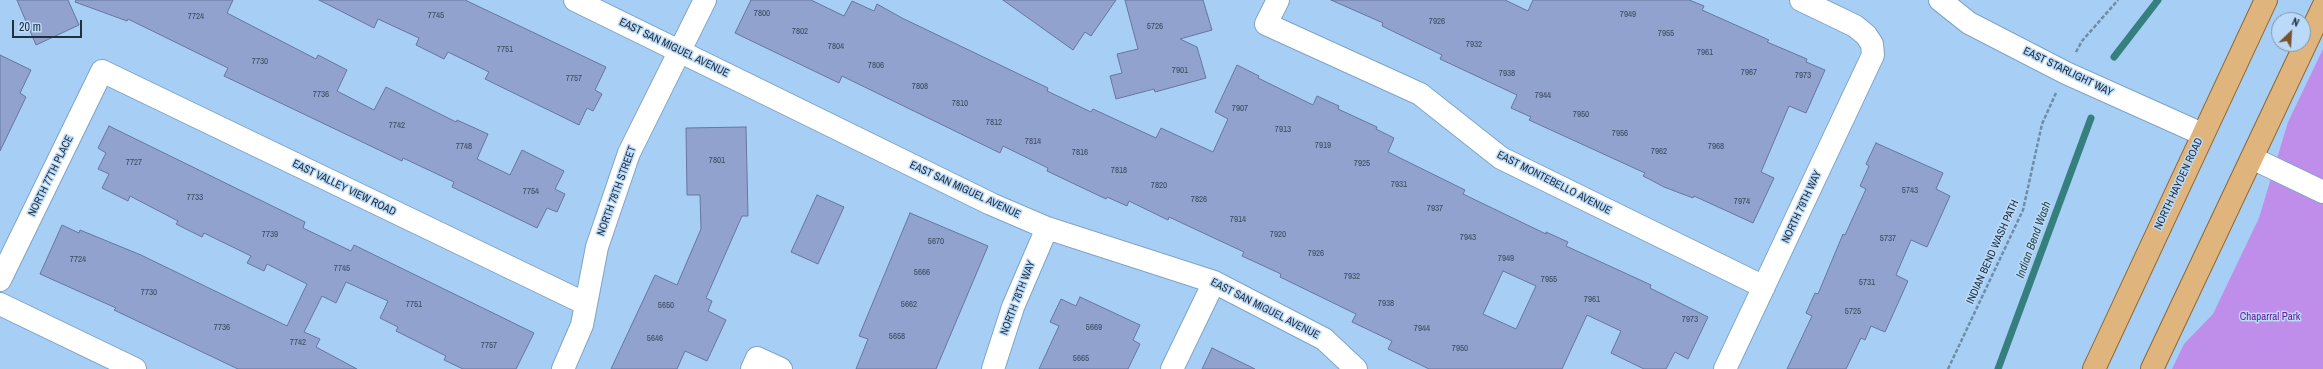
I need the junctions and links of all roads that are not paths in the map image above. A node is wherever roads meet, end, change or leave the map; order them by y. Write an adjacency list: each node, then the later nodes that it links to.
1 (575, 0): 8 (street, EAST SAN MIGUEL AVENUE)
2 (705, 0): 8 (street, NORTH 78TH STREET)
3 (1278, 0): 16 (street, EAST MONTEBELLO AVENUE)
4 (1801, 0): 16 (street, NORTH 79TH WAY)
5 (1940, 0): 10 (street, EAST STARLIGHT WAY)
6 (2266, 0): 10 (main road, NORTH HAYDEN ROAD)
7 (2323, 7): 11 (main road)
8 (680, 51): 13 (street, EAST SAN MIGUEL AVENUE); 18 (street, NORTH 78TH STREET)
9 (102, 71): 14 (street, NORTH 77TH PLACE); 18 (street, EAST VALLEY VIEW ROAD)
10 (2202, 134): 27 (main road, NORTH HAYDEN ROAD)
11 (2252, 158): 12 (street); 28 (main road)
12 (2323, 192)
13 (1047, 228): 15 (street, EAST SAN MIGUEL AVENUE); 23 (street, NORTH 78TH WAY)
14 (0, 280)
15 (1214, 282): 24 (street); 25 (street, EAST SAN MIGUEL AVENUE)
16 (1764, 287): 26 (street, NORTH 79TH WAY)
17 (0, 304): 20 (street)
18 (586, 304): 21 (street, NORTH 78TH STREET)
19 (755, 364): 22 (street)
20 (135, 369)
21 (564, 369)
22 (781, 369)
23 (993, 369)
24 (1172, 369)
25 (1356, 369)
26 (1725, 369)
27 (2094, 369)
28 (2152, 369)

